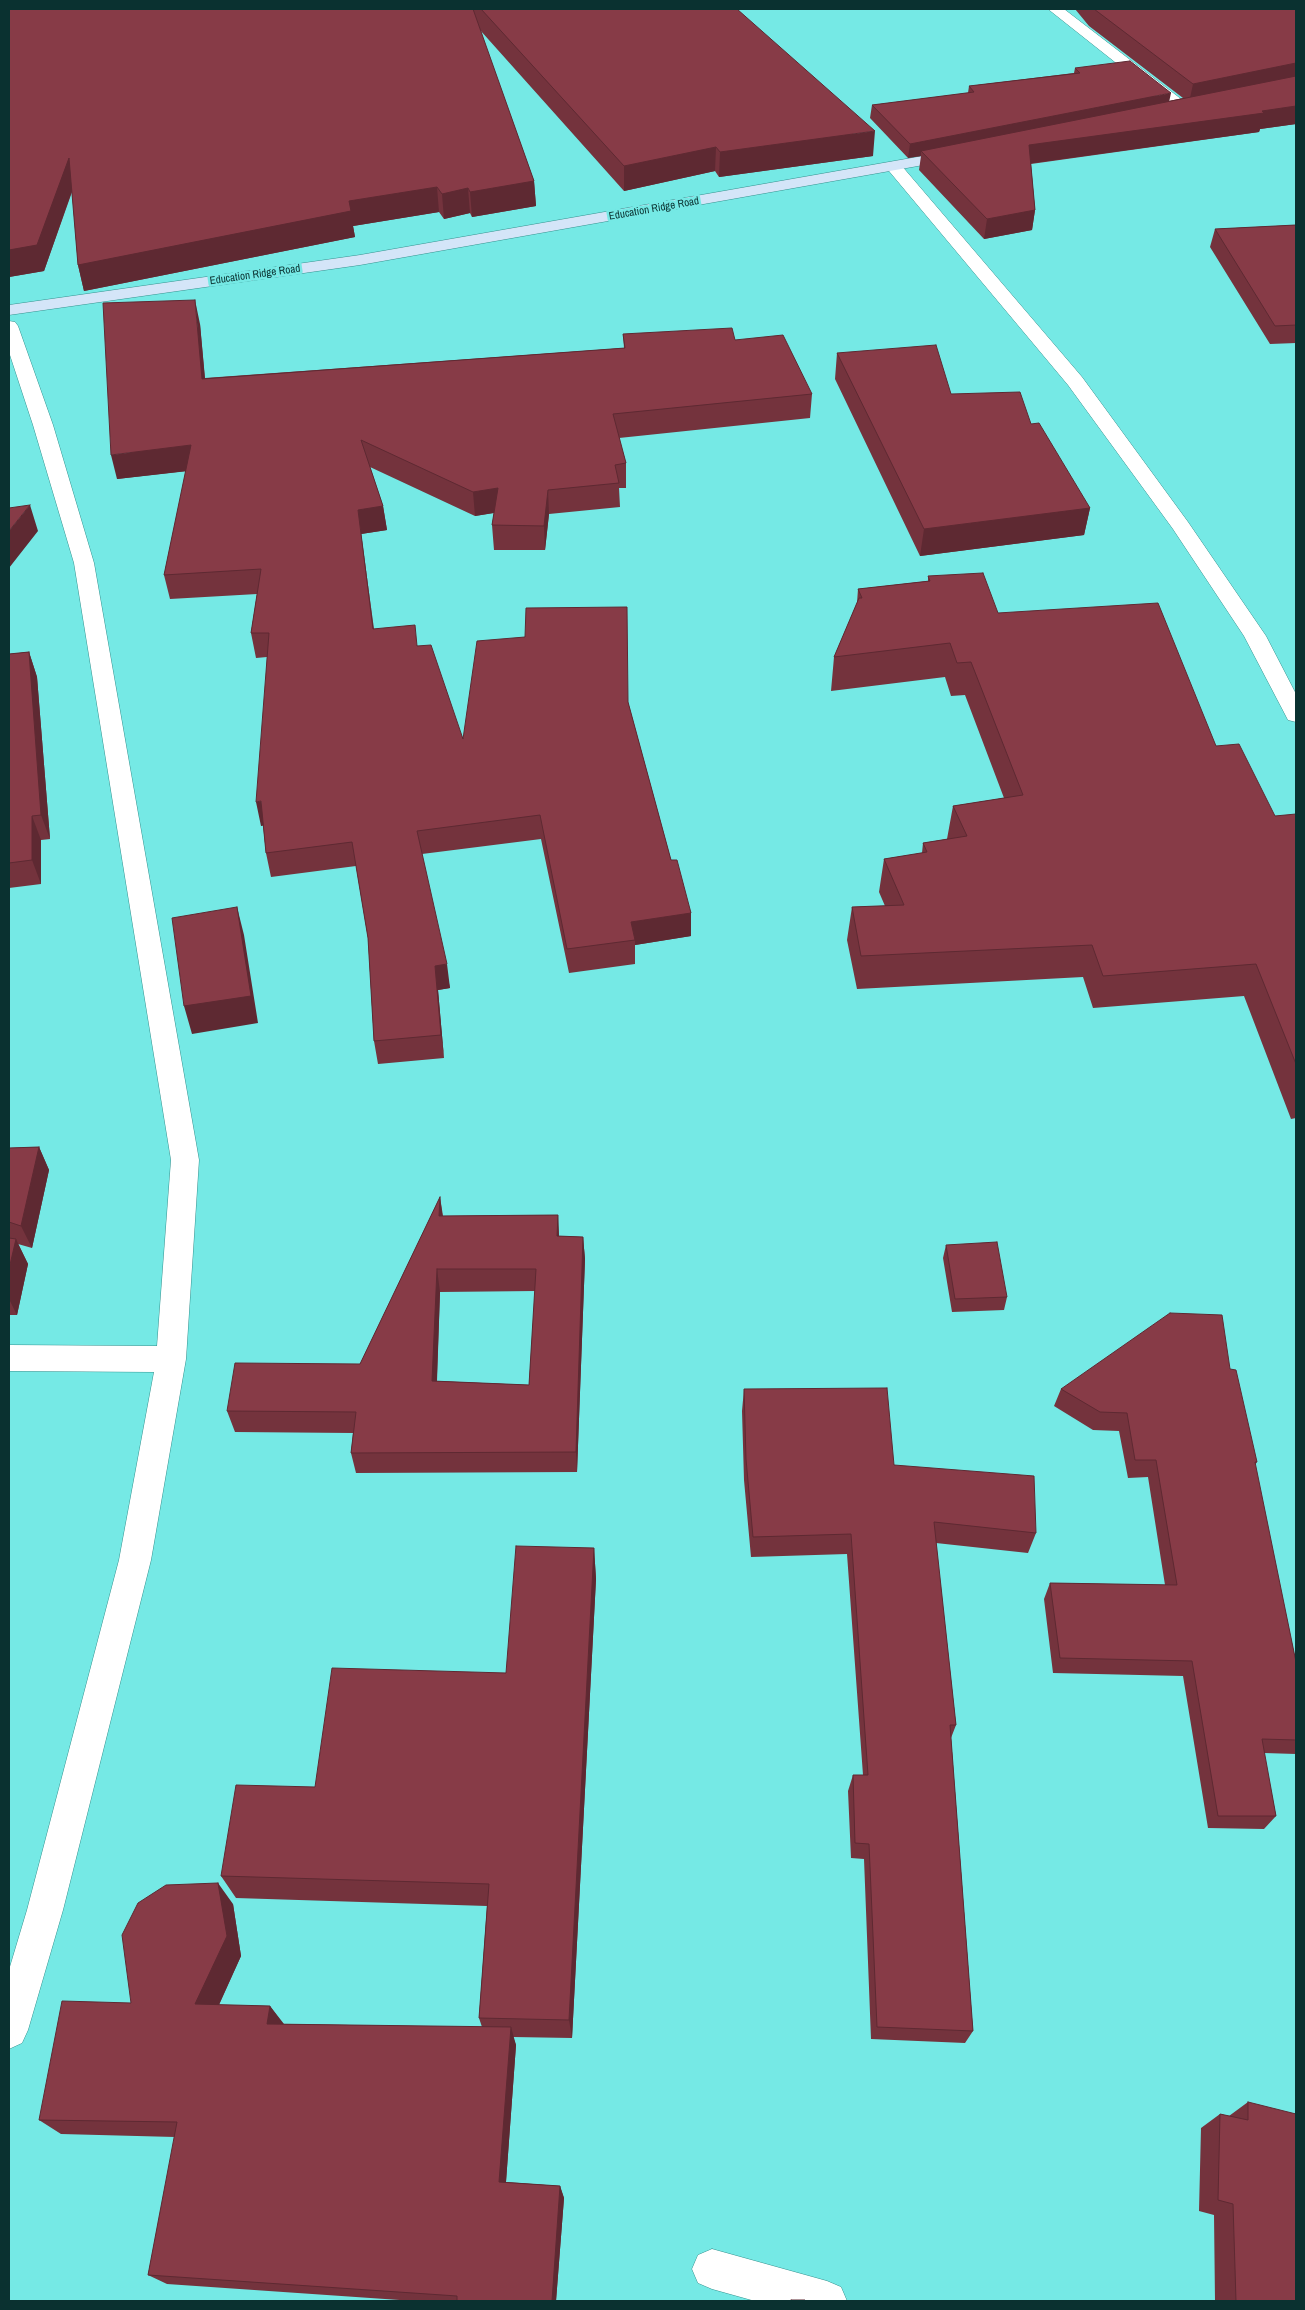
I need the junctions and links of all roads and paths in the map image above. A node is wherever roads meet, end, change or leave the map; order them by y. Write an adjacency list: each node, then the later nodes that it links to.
1 (1056, 9): 3 (street)
2 (1202, 105): 3 (main road)
3 (1184, 109): 4 (main road)
4 (1164, 113)
5 (972, 152): 6 (main road, Education Ridge Road)
6 (895, 168): 7 (main road, Education Ridge Road); 9 (street)
7 (9, 310)
8 (9, 326): 11 (street)
9 (1296, 715)
10 (9, 1358): 11 (street)
11 (171, 1359): 12 (street)
12 (9, 2030)
13 (712, 2269): 14 (street)
14 (827, 2301)

